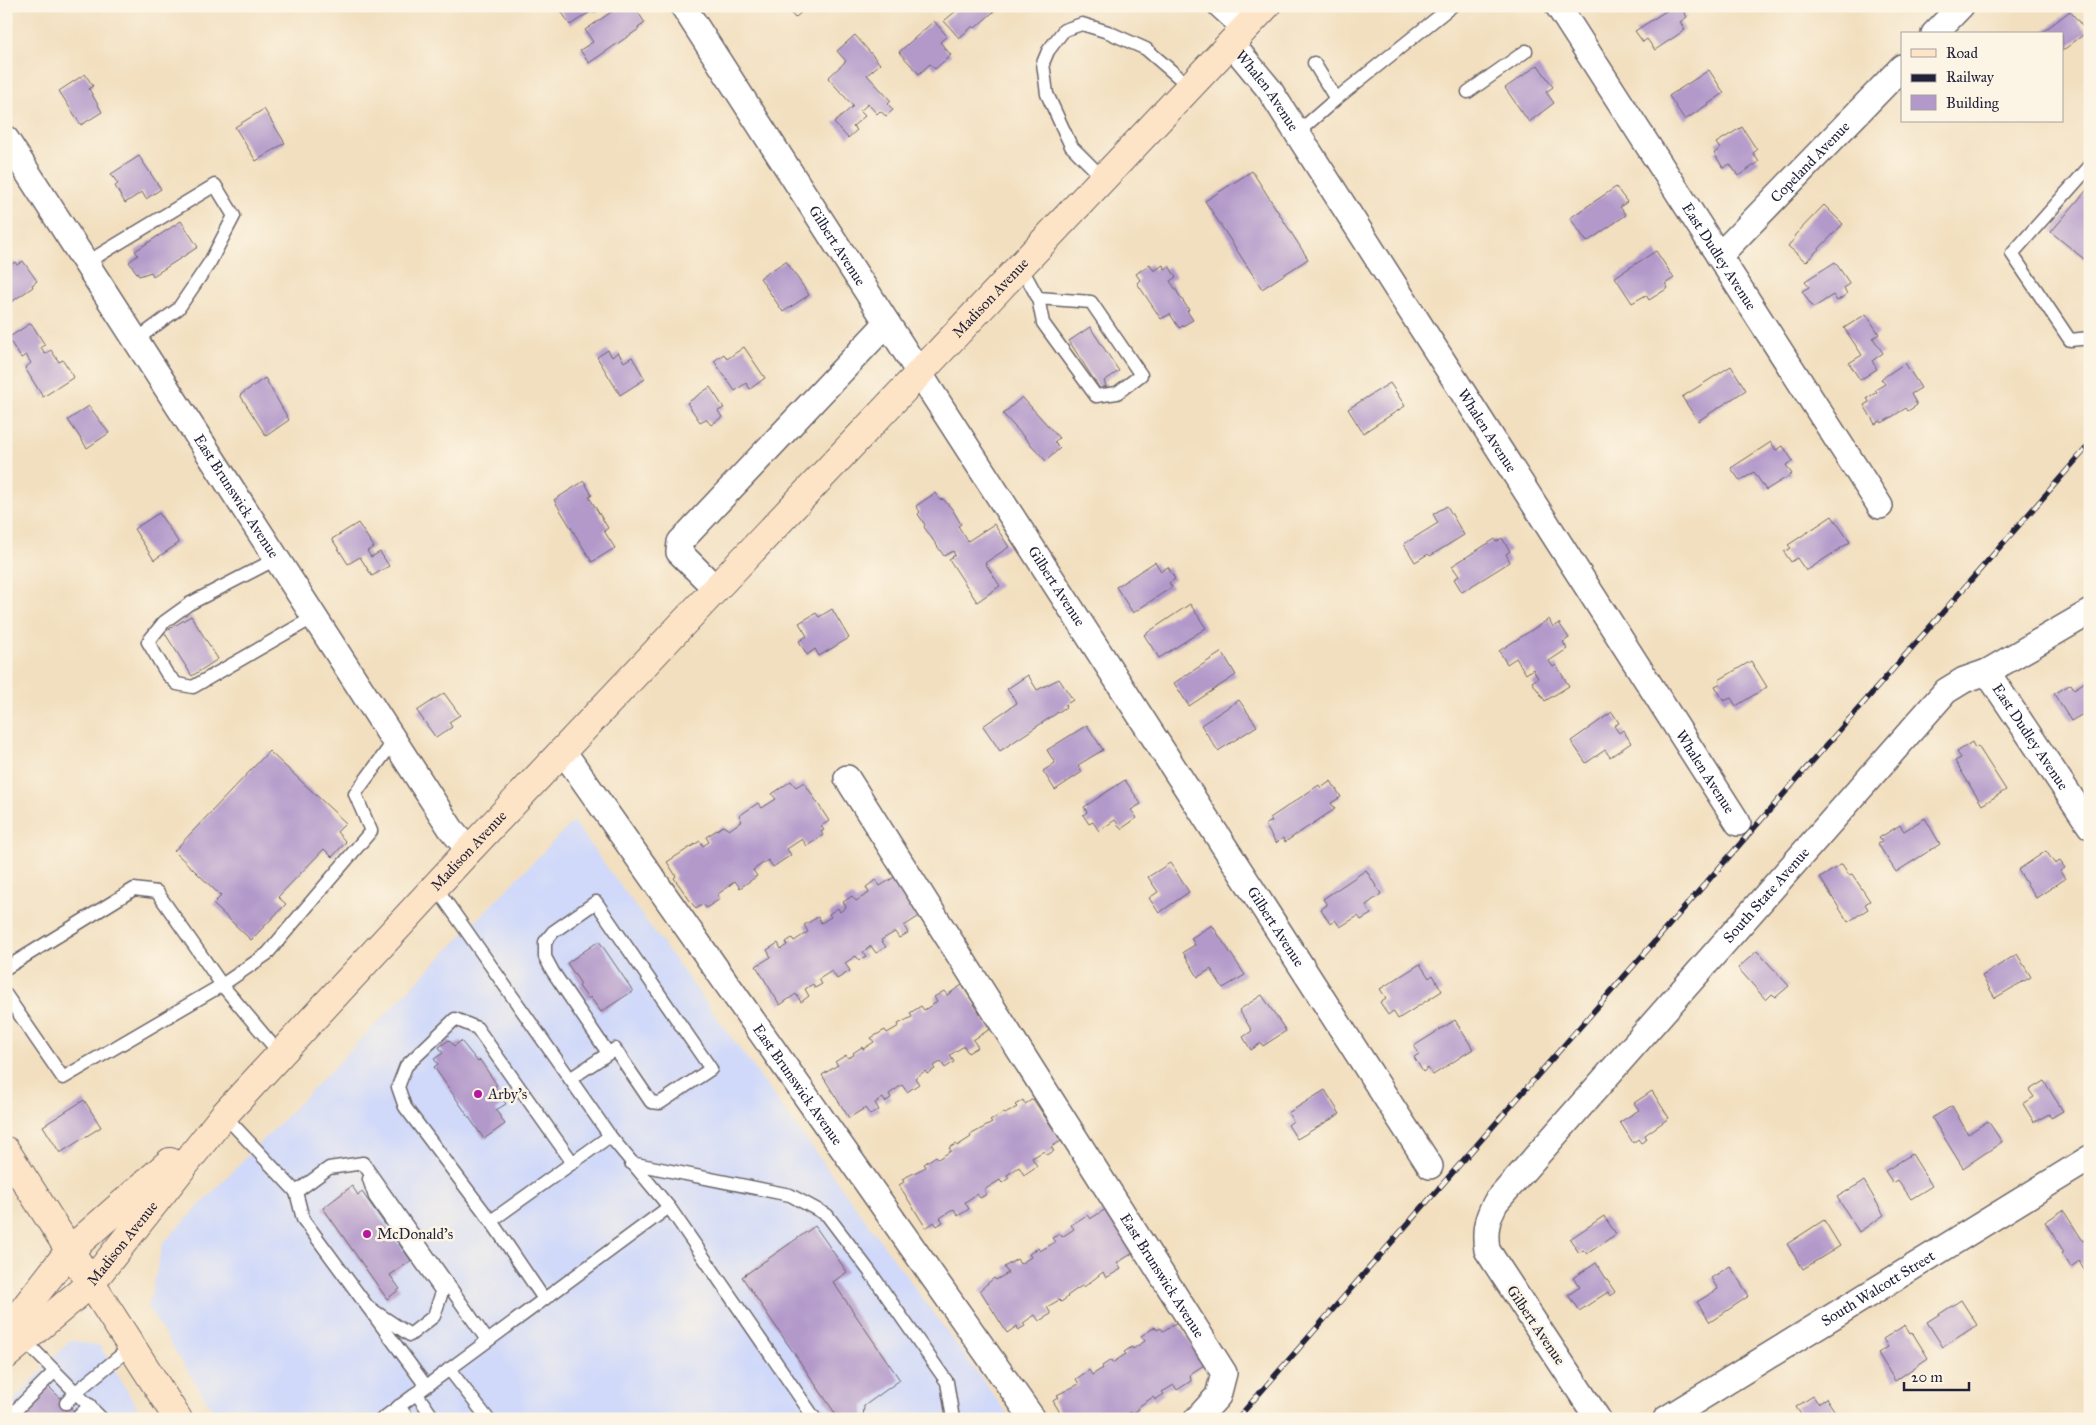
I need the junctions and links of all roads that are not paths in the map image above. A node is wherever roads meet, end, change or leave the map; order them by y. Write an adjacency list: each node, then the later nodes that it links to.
1 (683, 6): 23 (street, Gilbert Avenue)
2 (1221, 6): 8 (street, Whalen Avenue)
3 (1266, 6): 8 (main road, Madison Avenue)
4 (1452, 6): 14 (lane)
5 (1558, 6): 19 (street, East Dudley Avenue)
6 (1961, 6): 7 (street)
7 (1936, 32)
8 (1238, 35): 12 (main road, Madison Avenue); 15 (street, Whalen Avenue)
9 (1526, 51): 13 (lane)
10 (1314, 63): 14 (lane)
11 (1901, 68): 19 (street, Copeland Avenue)
12 (1190, 87): 18 (main road, Madison Avenue); 18 (lane)
13 (1468, 92)
14 (1336, 99): 15 (lane)
15 (1297, 133): 36 (street, Whalen Avenue)
16 (6, 139): 20 (street, East Brunswick Avenue)
17 (2090, 166): 24 (lane)
18 (1103, 178): 21 (main road, Madison Avenue)
19 (1719, 256): 27 (street, East Dudley Avenue)
20 (86, 263): 25 (street, East Brunswick Avenue); 25 (lane)
21 (1020, 265): 22 (lane); 26 (main road, Madison Avenue)
22 (1038, 298): 22 (lane)
23 (887, 323): 26 (street, Gilbert Avenue); 29 (street)
24 (2090, 338)
25 (136, 340): 28 (street, East Brunswick Avenue)
26 (919, 372): 29 (main road, Madison Avenue); 53 (street, Gilbert Avenue)
27 (1880, 506)
28 (276, 558): 31 (street, East Brunswick Avenue); 31 (lane)
29 (715, 588): 34 (main road, Madison Avenue)
30 (2090, 612): 32 (street, South State Avenue)
31 (314, 617): 33 (street, East Brunswick Avenue)
32 (1987, 672): 37 (street, East Dudley Avenue); 57 (street, South State Avenue)
33 (394, 741): 38 (street, East Brunswick Avenue); 41 (lane)
34 (562, 751): 38 (main road, Madison Avenue); 82 (street, East Brunswick Avenue)
35 (847, 778): 83 (street, East Brunswick Avenue)
36 (1738, 823)
37 (2090, 826)
38 (469, 850): 39 (main road, Madison Avenue)
39 (435, 886): 44 (main road, Madison Avenue); 45 (lane)
40 (6, 968): 41 (lane)
41 (222, 985): 42 (lane); 44 (lane)
42 (6, 995)
43 (608, 1053): 43 (lane); 45 (lane)
44 (280, 1054): 46 (main road, Madison Avenue)
45 (570, 1079): 47 (lane)
46 (224, 1115): 54 (lane); 58 (main road, Madison Avenue); 59 (main road, Madison Avenue)
47 (610, 1136): 51 (lane); 52 (lane)
48 (6, 1151): 58 (main road)
49 (2090, 1158): 85 (street, South Walcott Street)
50 (363, 1163): 54 (lane); 61 (lane); 62 (lane)
51 (572, 1163): 56 (lane); 56 (lane)
52 (631, 1163): 55 (lane); 81 (lane)
53 (1430, 1166)
54 (296, 1192): 61 (lane)
55 (669, 1207): 60 (lane); 80 (lane)
56 (491, 1221): 60 (lane)
57 (1485, 1227): 84 (street, Gilbert Avenue)
58 (70, 1250): 59 (main road); 63 (main road, Madison Avenue)
59 (91, 1283): 63 (main road, Madison Avenue); 64 (main road)
60 (544, 1299): 62 (lane)
61 (368, 1307): 67 (lane)
62 (488, 1340): 65 (lane)
63 (12, 1342): 66 (lane)
64 (132, 1347): 68 (lane); 75 (main road)
65 (449, 1369): 67 (lane); 79 (lane)
66 (55, 1371): 68 (lane); 73 (lane)
67 (421, 1389): 71 (lane); 78 (lane)
68 (76, 1392): 69 (lane); 70 (lane)
69 (66, 1403)
70 (90, 1405): 72 (lane); 74 (lane)
71 (399, 1406): 76 (lane); 77 (lane)
72 (79, 1416)
73 (7, 1419)
74 (102, 1419)
75 (178, 1419)
76 (382, 1419)
77 (408, 1419)
78 (434, 1419)
79 (488, 1419)
80 (815, 1419)
81 (954, 1419)
82 (1033, 1419)
83 (1197, 1419)
84 (1598, 1419)
85 (1666, 1419)

